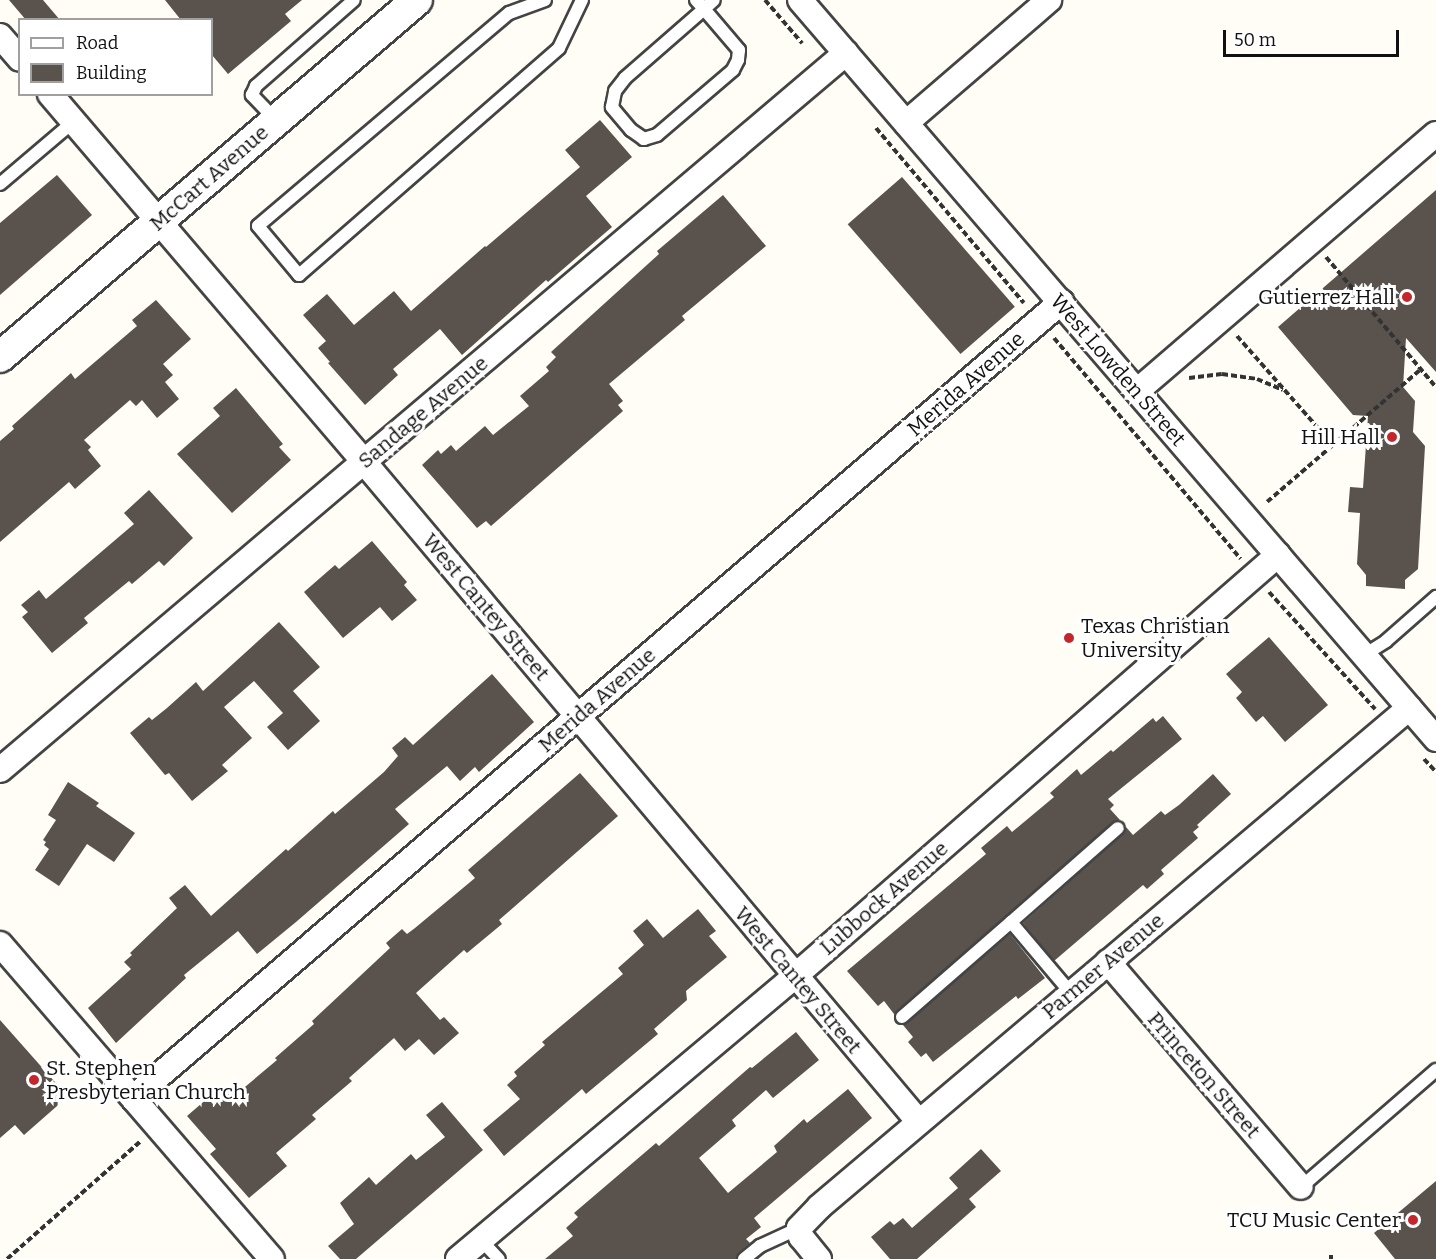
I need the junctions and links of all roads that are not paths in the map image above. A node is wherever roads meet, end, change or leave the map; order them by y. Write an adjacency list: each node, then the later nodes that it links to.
1 (354, 0): 13 (lane)
2 (545, 0): 3 (lane)
3 (582, 0)
4 (714, 0): 8 (lane)
5 (800, 0): 10 (street, West Lowden Street)
6 (1049, 0): 15 (street)
7 (404, 4): 13 (street, McCart Avenue)
8 (700, 4): 8 (lane)
9 (0, 36): 11 (street)
10 (846, 53): 15 (street, West Lowden Street); 22 (street, Sandage Avenue)
11 (18, 57)
12 (52, 96): 14 (street, West Cantey Street)
13 (276, 120): 18 (street, McCart Avenue)
14 (73, 122): 17 (lane); 18 (street, West Cantey Street)
15 (906, 123): 19 (street, West Lowden Street)
16 (1436, 134): 21 (street)
17 (0, 184)
18 (158, 221): 20 (street, McCart Avenue); 22 (street, West Cantey Street)
19 (1061, 302): 21 (street, West Lowden Street); 27 (street, Merida Avenue)
20 (0, 357)
21 (1137, 391): 23 (street, West Lowden Street)
22 (364, 462): 27 (street, West Cantey Street); 29 (street, Sandage Avenue)
23 (1278, 555): 25 (street, West Lowden Street); 34 (street, Lubbock Avenue)
24 (1436, 597): 25 (lane)
25 (1364, 655): 26 (street, West Lowden Street)
26 (1400, 715): 28 (street, West Lowden Street); 33 (street, Parmer Avenue)
27 (577, 717): 34 (street, West Cantey Street); 38 (street, Merida Avenue)
28 (1428, 747)
29 (0, 770)
30 (1118, 828): 31 (lane)
31 (1011, 922): 35 (lane); 36 (lane)
32 (0, 944): 38 (street)
33 (1108, 962): 35 (street, Parmer Avenue); 40 (street, Princeton Street)
34 (795, 976): 39 (street, West Cantey Street); 42 (street, Lubbock Avenue)
35 (1071, 993): 39 (street, Parmer Avenue)
36 (902, 1017)
37 (1436, 1070): 40 (lane)
38 (133, 1098): 43 (street)
39 (919, 1122): 41 (street, Parmer Avenue)
40 (1301, 1187)
41 (799, 1228): 46 (lane); 47 (street)
42 (481, 1239): 44 (street, Lubbock Avenue); 45 (lane)
43 (272, 1259)
44 (458, 1259)
45 (499, 1259)
46 (744, 1259)
47 (819, 1259)

